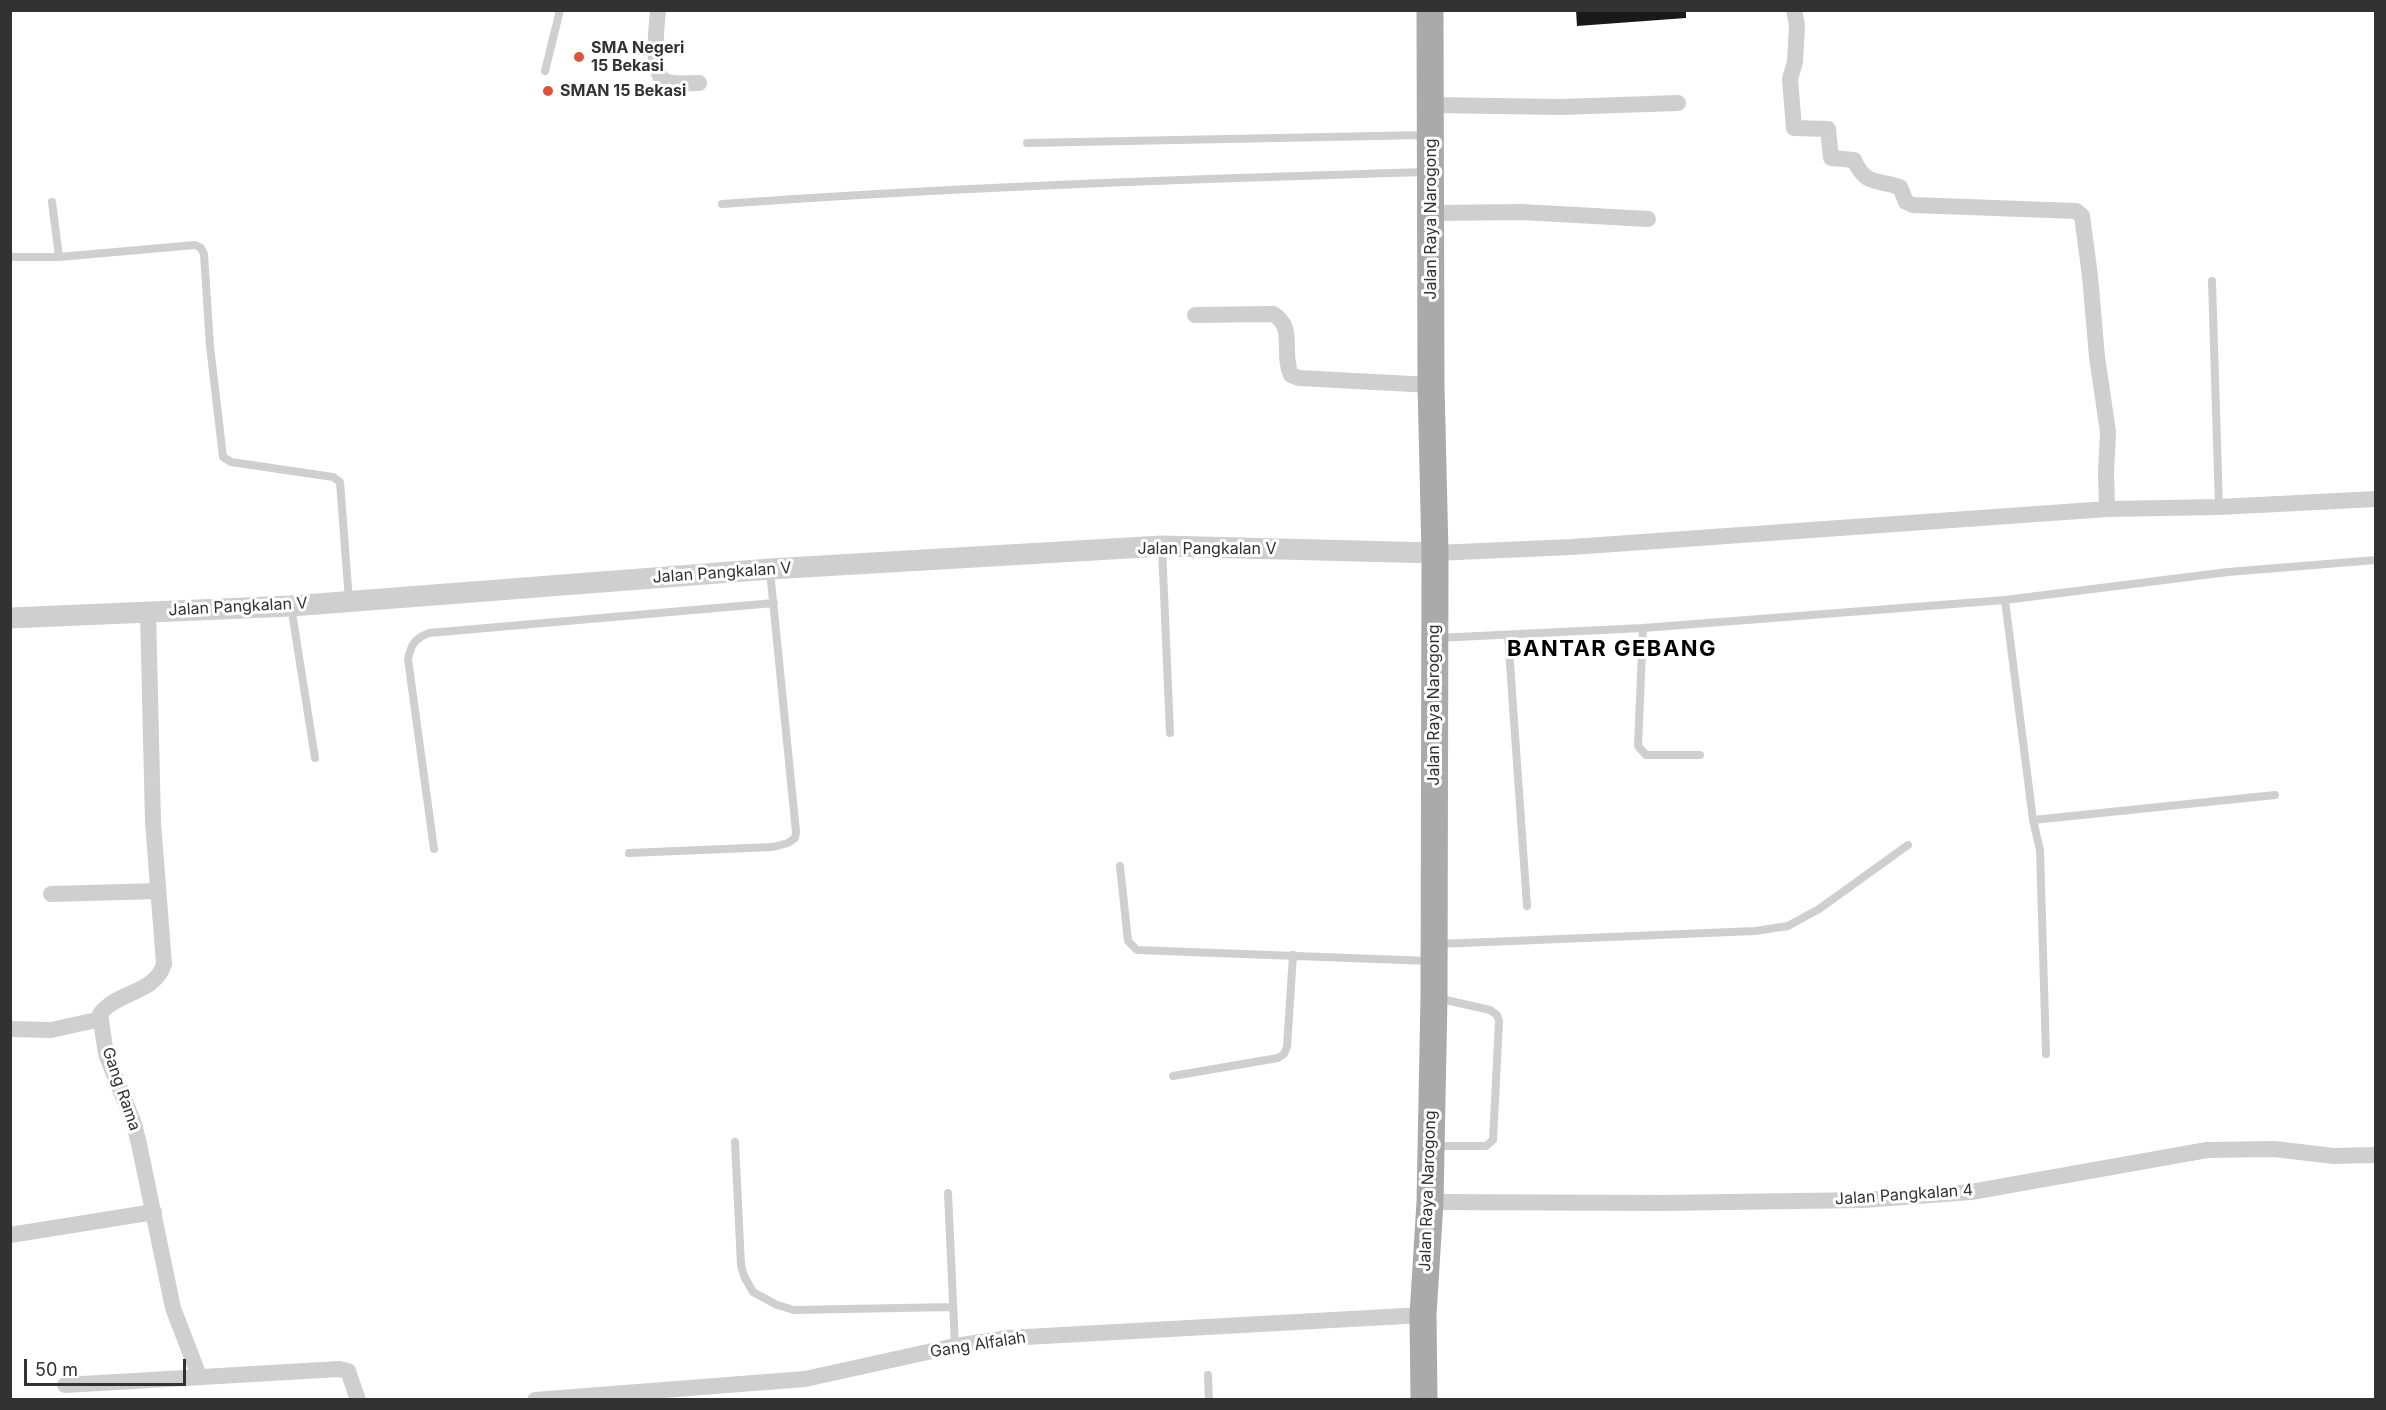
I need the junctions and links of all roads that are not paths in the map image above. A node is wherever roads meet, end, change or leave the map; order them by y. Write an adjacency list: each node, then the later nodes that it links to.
1 (560, 10): 5 (lane)
2 (658, 10): 6 (street)
3 (1430, 10): 8 (main road, Jalan Raya Narogong)
4 (1794, 10): 23 (street)
5 (545, 71)
6 (699, 83)
7 (1678, 103): 8 (street)
8 (1431, 105): 9 (main road, Jalan Raya Narogong)
9 (1431, 135): 10 (lane); 11 (main road, Jalan Raya Narogong)
10 (1027, 143)
11 (1431, 172): 13 (lane); 14 (main road, Jalan Raya Narogong)
12 (52, 202): 17 (lane)
13 (722, 204)
14 (1431, 213): 15 (street); 20 (main road, Jalan Raya Narogong)
15 (1648, 219)
16 (10, 257): 17 (lane)
17 (59, 257): 29 (lane)
18 (2212, 281): 22 (lane)
19 (1195, 315): 20 (street)
20 (1431, 385): 25 (main road, Jalan Raya Narogong)
21 (2376, 499): 22 (street)
22 (2219, 507): 23 (street)
23 (2107, 509): 25 (street)
24 (1162, 546): 25 (street, Jalan Pangkalan V); 27 (street, Jalan Pangkalan V); 37 (lane)
25 (1435, 553): 36 (main road, Jalan Raya Narogong)
26 (2376, 560): 28 (lane)
27 (770, 569): 29 (street, Jalan Pangkalan V); 30 (lane)
28 (2005, 600): 34 (lane); 41 (lane)
29 (350, 601): 31 (street, Jalan Pangkalan V)
30 (774, 603): 43 (lane); 44 (lane)
31 (291, 606): 32 (street, Jalan Pangkalan V); 39 (lane)
32 (148, 611): 33 (street, Jalan Pangkalan V); 46 (street)
33 (10, 618)
34 (1643, 628): 35 (lane); 38 (lane)
35 (1508, 635): 36 (lane); 48 (lane)
36 (1433, 639): 49 (main road, Jalan Raya Narogong)
37 (1170, 733)
38 (1700, 755)
39 (315, 758)
40 (2275, 795): 41 (lane)
41 (2033, 820): 54 (lane)
42 (1908, 845): 49 (lane)
43 (434, 849)
44 (629, 853)
45 (1120, 866): 50 (lane)
46 (158, 891): 47 (street); 52 (street)
47 (51, 894)
48 (1527, 906)
49 (1433, 953): 50 (lane); 51 (main road, Jalan Raya Narogong)
50 (1293, 955): 55 (lane)
51 (1434, 997): 57 (main road, Jalan Raya Narogong); 57 (lane)
52 (101, 1019): 53 (street); 61 (street, Gang Rama)
53 (10, 1029)
54 (2046, 1054)
55 (1173, 1076)
56 (735, 1142): 63 (lane)
57 (1431, 1146): 60 (main road, Jalan Raya Narogong)
58 (2376, 1155): 60 (street, Jalan Pangkalan 4)
59 (948, 1193): 63 (lane)
60 (1430, 1202): 64 (main road, Jalan Raya Narogong)
61 (154, 1212): 62 (street); 67 (street, Gang Rama)
62 (10, 1235)
63 (952, 1307): 65 (lane)
64 (1423, 1315): 65 (street, Gang Alfalah); 72 (main road, Jalan Raya Narogong)
65 (955, 1346): 70 (street, Gang Alfalah)
66 (1208, 1375): 71 (lane)
67 (200, 1376): 68 (street); 69 (street)
68 (65, 1384)
69 (358, 1400)
70 (535, 1400)
71 (1209, 1400)
72 (1424, 1400)

